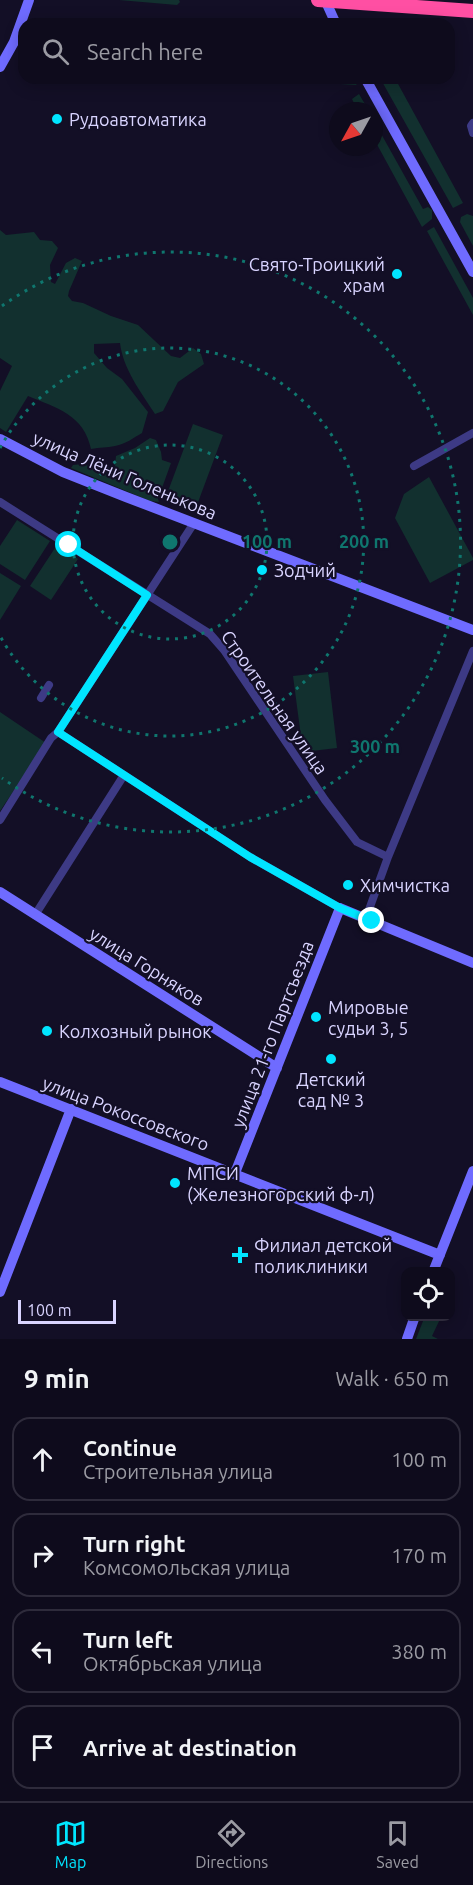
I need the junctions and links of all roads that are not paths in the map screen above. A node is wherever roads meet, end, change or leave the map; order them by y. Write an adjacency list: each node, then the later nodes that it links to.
1 (28, 0): 4 (street)
2 (323, 1): 3 (highway); 5 (street)
3 (473, 12)
4 (22, 18)
5 (333, 18)
6 (18, 30): 7 (street)
7 (0, 67)
8 (368, 84): 9 (street)
9 (473, 272)
10 (473, 433): 12 (street)
11 (0, 439): 14 (street, улица Лёни Голенькова)
12 (414, 466)
13 (0, 502): 15 (street, Строительная улица)
14 (194, 523): 15 (street); 16 (street, улица Лёни Голенькова)
15 (147, 595): 20 (street); 23 (street, Строительная улица)
16 (473, 630)
17 (473, 651): 23 (street)
18 (49, 685): 19 (street)
19 (41, 698)
20 (58, 732): 21 (street); 22 (street)
21 (124, 775): 25 (street); 26 (street)
22 (0, 820)
23 (388, 857): 27 (street)
24 (0, 892): 26 (street, улица Горняков)
25 (340, 908): 27 (street); 29 (street, улица 21-го Партсъезда)
26 (35, 915): 29 (street, улица Горняков)
27 (366, 918): 28 (street)
28 (473, 963)
29 (277, 1068): 33 (street, улица 21-го Партсъезда)
30 (0, 1082): 31 (street, улица Рокоссовского)
31 (71, 1109): 33 (street, улица Рокоссовского); 36 (street)
32 (473, 1172): 34 (street)
33 (235, 1173): 34 (street, улица Рокоссовского)
34 (440, 1255): 35 (street)
35 (435, 1267)
36 (0, 1292)
37 (414, 1321): 38 (street)
38 (406, 1339)

